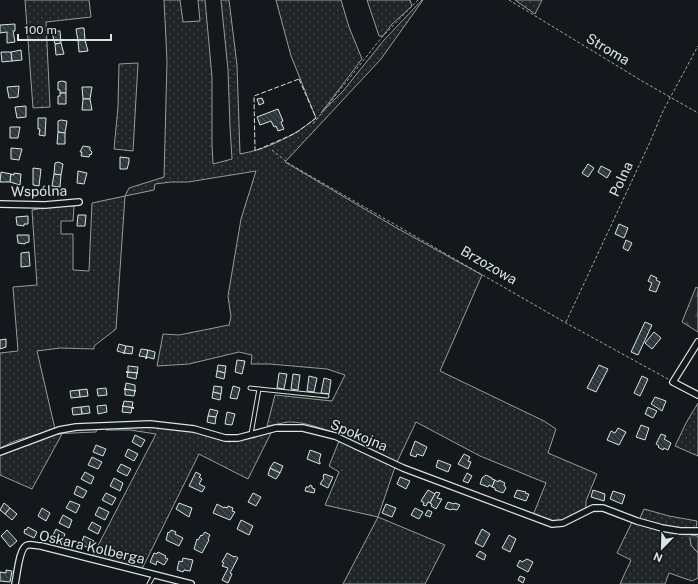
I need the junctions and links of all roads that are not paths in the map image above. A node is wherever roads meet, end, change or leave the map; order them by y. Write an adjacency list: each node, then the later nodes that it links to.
1 (78, 202): 2 (street, Wspólna)
2 (0, 204)
3 (698, 342): 6 (street)
4 (250, 388): 5 (lane)
5 (258, 389): 7 (lane); 8 (lane)
6 (698, 395)
7 (327, 396)
8 (251, 434): 9 (street, Spokojna); 10 (street, Spokojna)
9 (0, 452)
10 (698, 531)
11 (154, 574): 12 (street, Oskara Kolberga); 13 (lane); 14 (street, Oskara Kolberga)
12 (15, 584)
13 (149, 584)
14 (191, 584)

